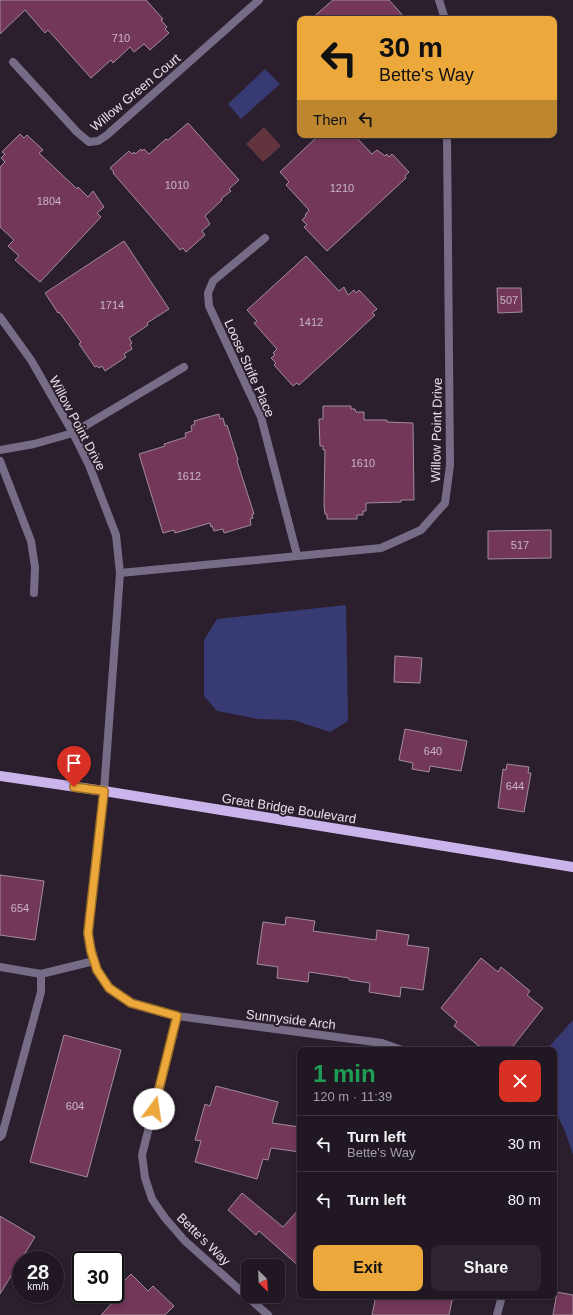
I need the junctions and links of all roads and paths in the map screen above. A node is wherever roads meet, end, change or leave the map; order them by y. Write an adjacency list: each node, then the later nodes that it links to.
1 (259, 0): 4 (street, Willow Green Court)
2 (439, 0): 3 (street)
3 (444, 16)
4 (13, 62)
5 (447, 138): 12 (street, Willow Point Drive)
6 (266, 238): 12 (street, Loose Strife Place)
7 (0, 317): 9 (street, Willow Point Drive)
8 (184, 366): 9 (street)
9 (73, 433): 10 (street); 13 (street, Willow Point Drive)
10 (0, 450)
11 (0, 461): 14 (street)
12 (297, 555): 13 (street, Willow Point Drive)
13 (120, 572): 16 (street, Willow Point Drive)
14 (34, 593)
15 (0, 776): 16 (main road, Great Bridge Boulevard)
16 (104, 791): 17 (main road, Great Bridge Boulevard); 18 (street)
17 (573, 867)
18 (94, 961): 20 (street); 21 (street)
19 (0, 967): 20 (street)
20 (42, 974): 23 (street)
21 (177, 1016): 22 (street, Sunnyside Arch); 25 (street, Bette's Way)
22 (393, 1047)
23 (0, 1138)
24 (501, 1299): 26 (street)
25 (268, 1315)
26 (497, 1315)

